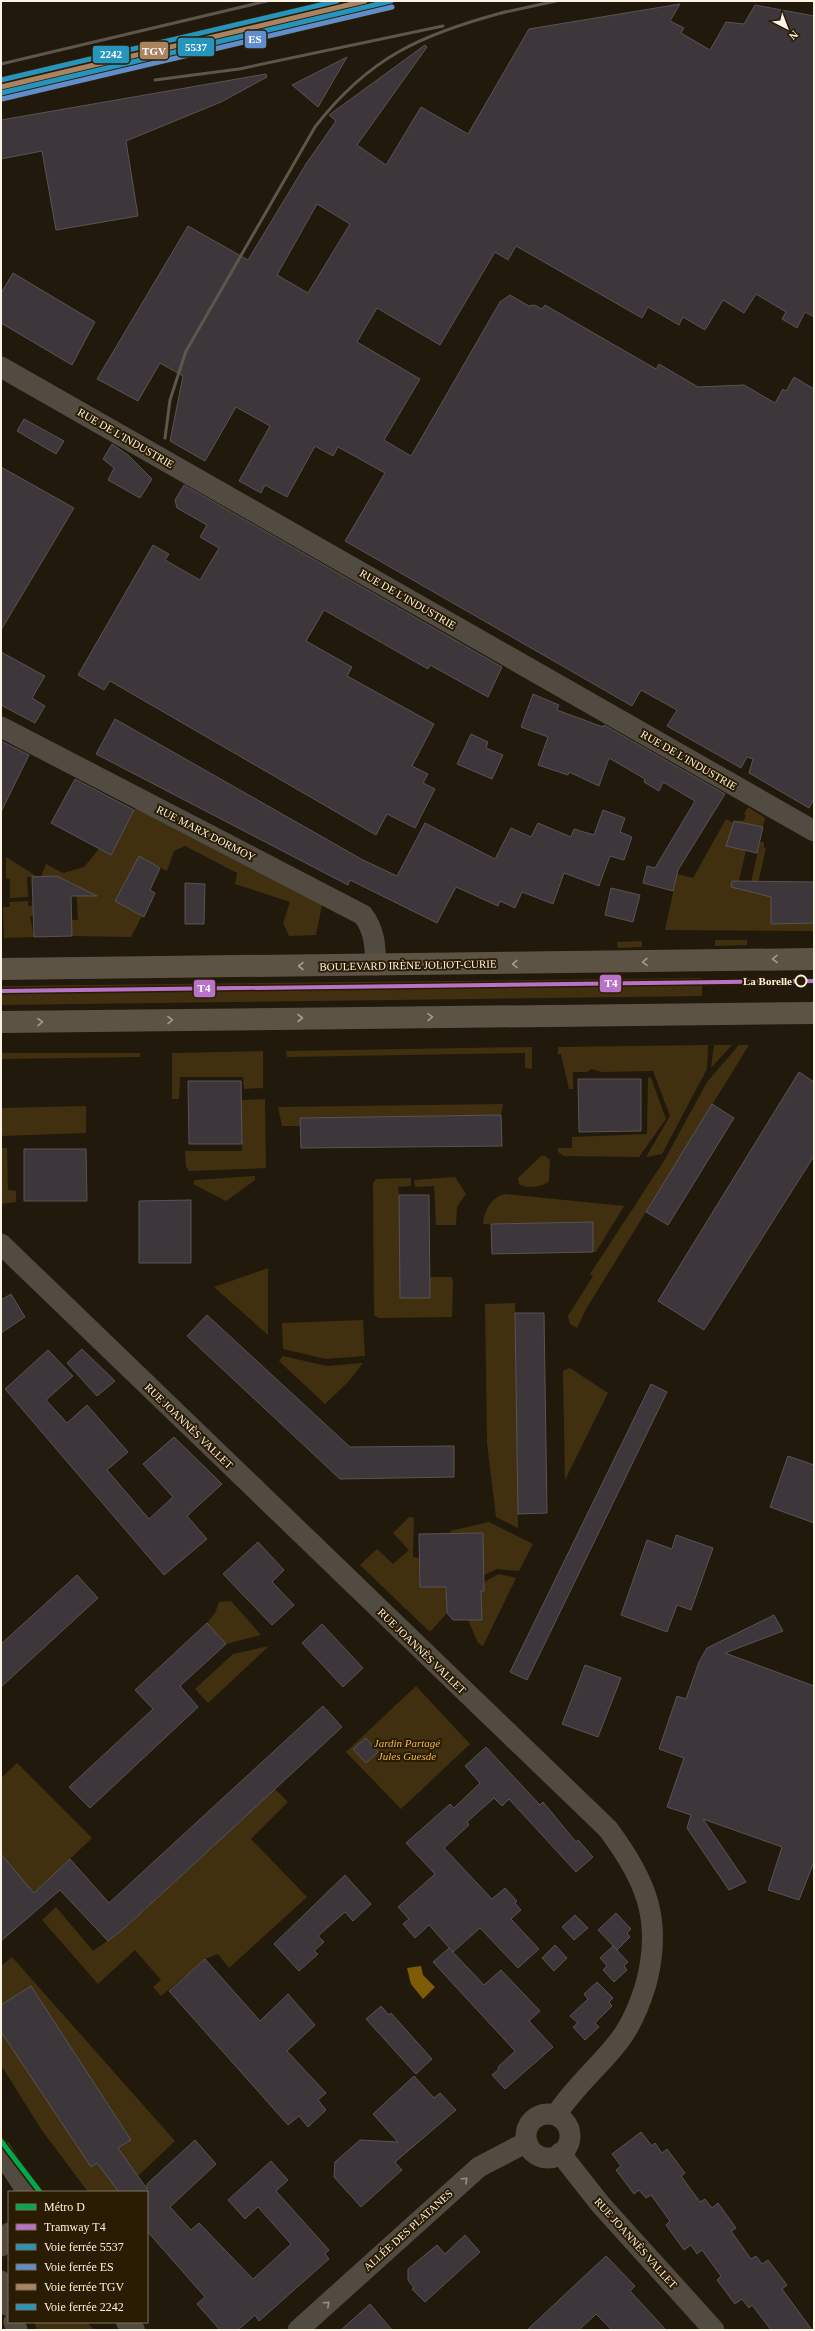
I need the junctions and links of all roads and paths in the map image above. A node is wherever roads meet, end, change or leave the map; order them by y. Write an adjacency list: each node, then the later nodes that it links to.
1 (1, 367): 3 (street, RUE DE L'INDUSTRIE)
2 (1, 727): 5 (street, RUE MARX DORMOY)
3 (814, 831)
4 (814, 959): 5 (main road, BOULEVARD IRÈNE JOLIOT-CURIE, one-way to 5)
5 (376, 965): 6 (main road, BOULEVARD IRÈNE JOLIOT-CURIE, one-way to 6)
6 (1, 970)
7 (814, 1013): 8 (main road, one-way to 7)
8 (1, 1022)
9 (1, 1244): 10 (street, RUE JOANNÈS VALLET)
10 (556, 2115): 11 (street); 13 (street)
11 (527, 2142): 13 (street); 19 (street, ALLÉE DES PLATANES, one-way to 11)
12 (1, 2152): 14 (street)
13 (560, 2154): 20 (street, RUE JOANNÈS VALLET)
14 (27, 2191)
15 (8, 2236): 16 (street)
16 (1, 2246)
17 (1, 2281): 18 (street)
18 (8, 2303)
19 (298, 2330)
20 (714, 2330)

